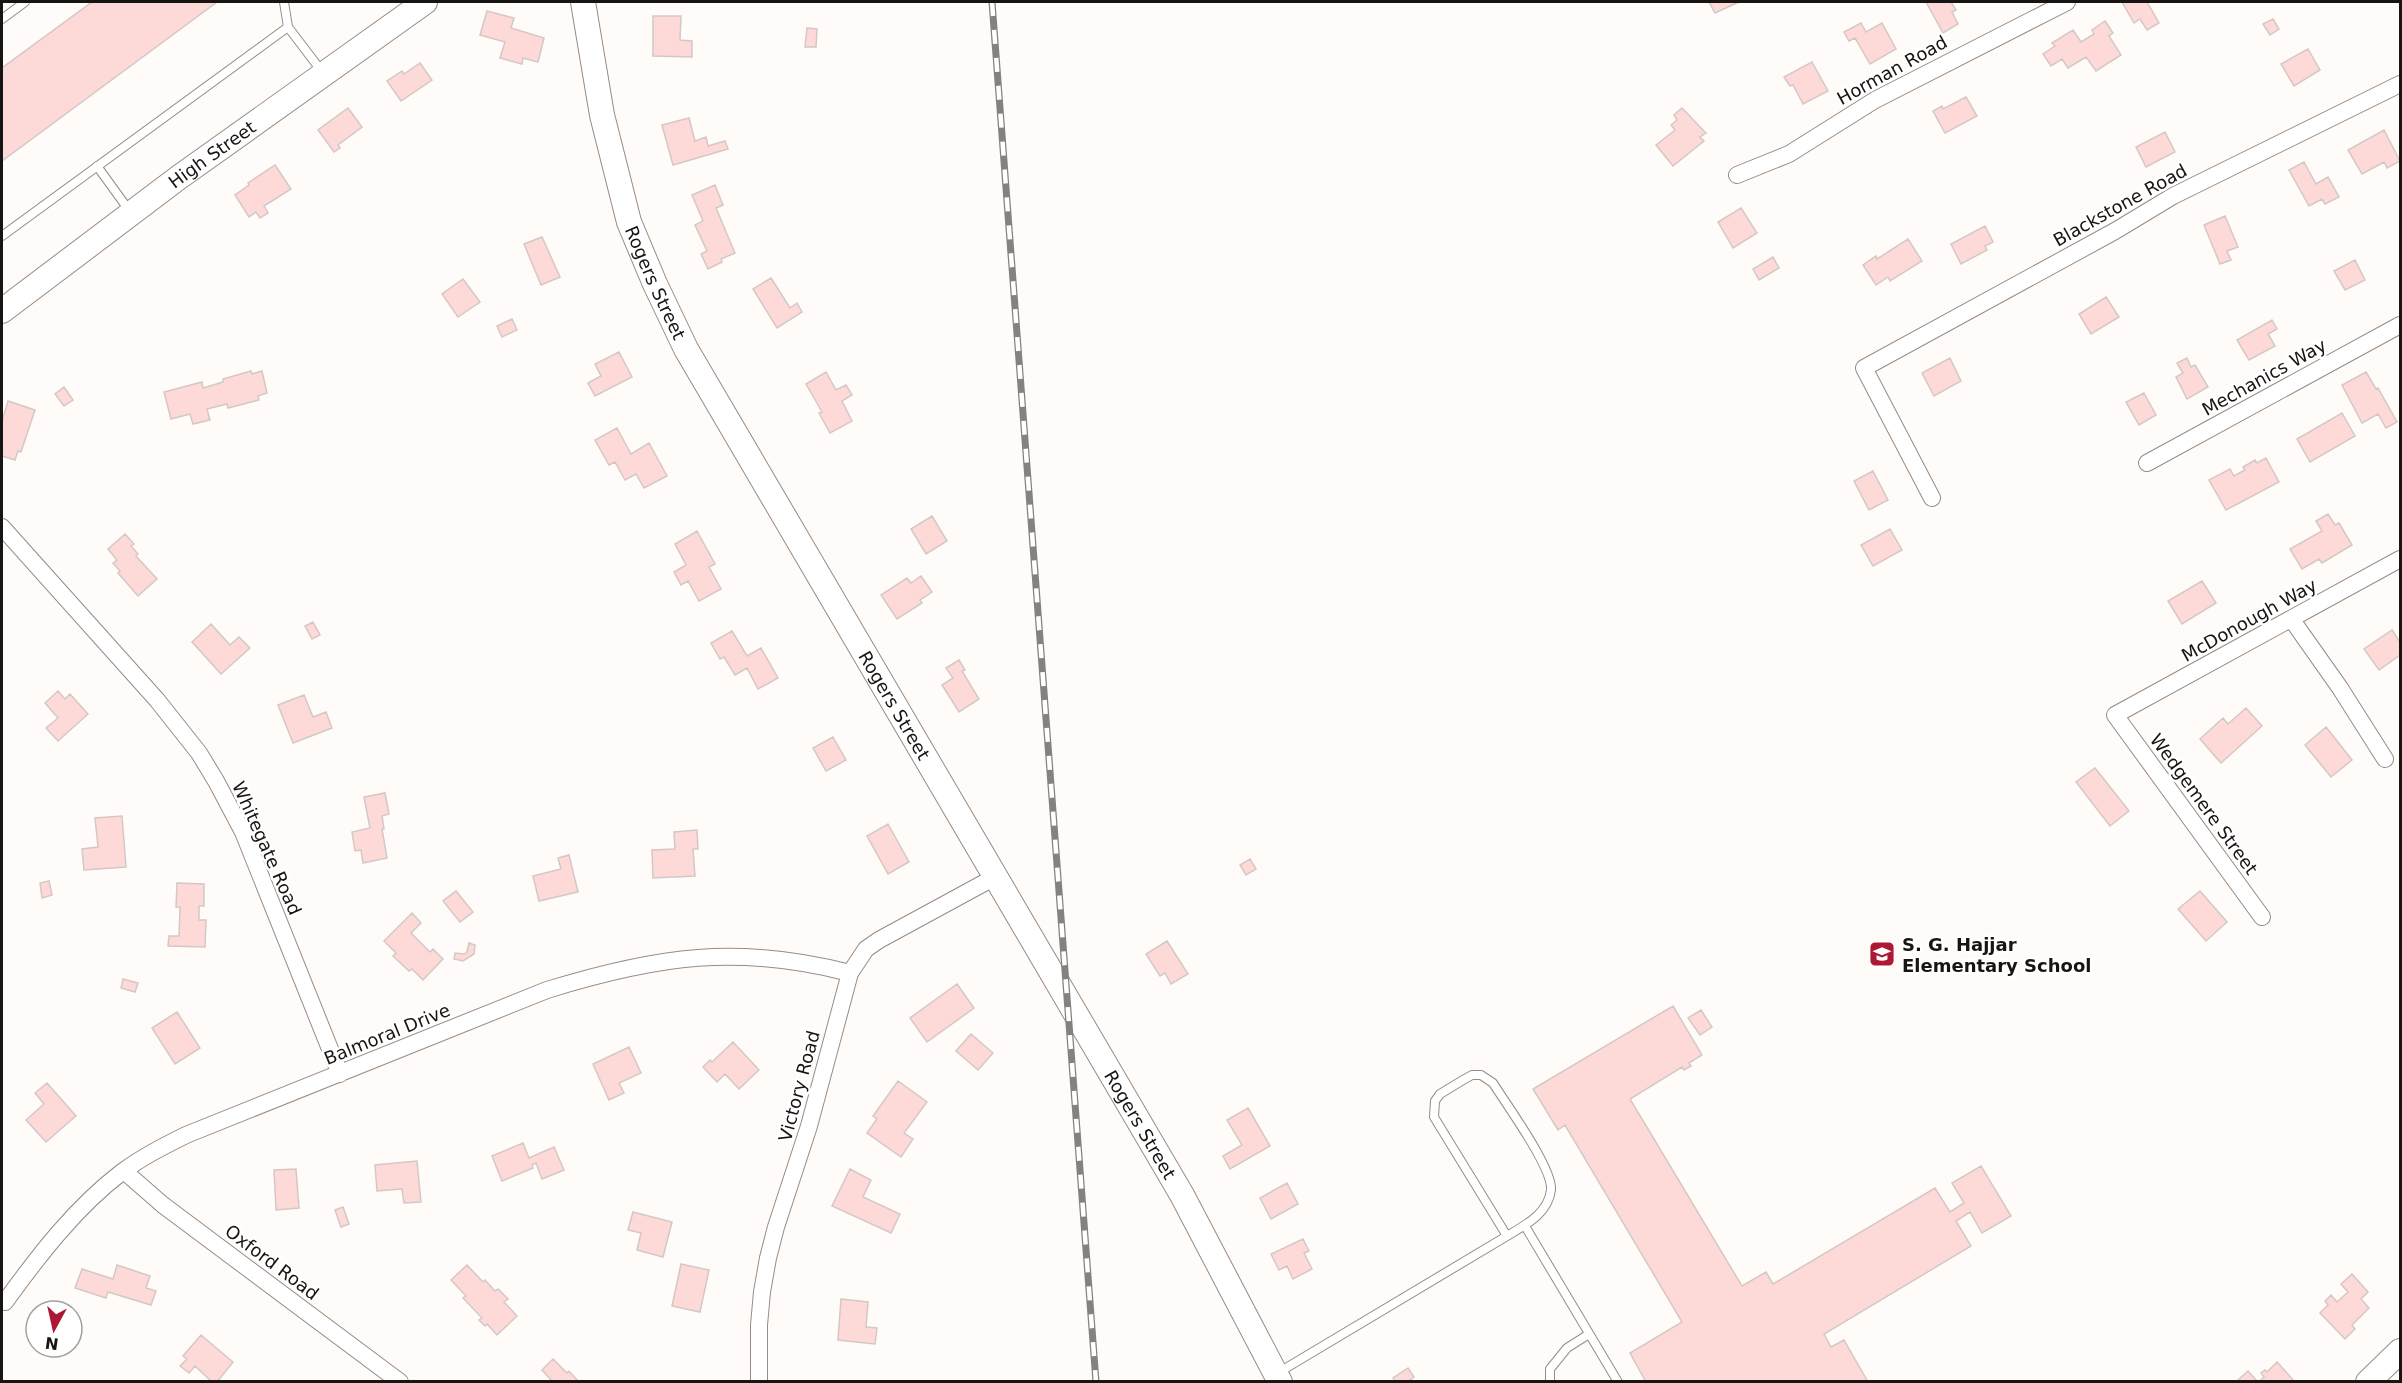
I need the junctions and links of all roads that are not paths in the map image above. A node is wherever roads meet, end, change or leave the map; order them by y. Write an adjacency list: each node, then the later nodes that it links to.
1 (25, 2): 6 (lane)
2 (284, 2): 7 (lane)
3 (425, 2): 8 (main road, High Street)
4 (583, 2): 23 (main road, Rogers Street)
5 (2067, 2): 11 (street, Horman Road)
6 (2, 19)
7 (288, 27): 8 (lane); 10 (lane)
8 (323, 73): 12 (main road, High Street)
9 (2400, 84): 17 (street, Blackstone Road)
10 (97, 166): 12 (lane); 13 (lane)
11 (1737, 175)
12 (131, 213): 14 (main road, High Street)
13 (2, 236)
14 (3, 307)
15 (2400, 325): 16 (street, Mechanics Way)
16 (2147, 463)
17 (1932, 498)
18 (2, 526): 26 (street, Whitegate Road)
19 (2400, 559): 20 (street, McDonough Way)
20 (2292, 620): 21 (street, McDonough Way); 22 (street)
21 (2115, 715): 24 (street, Wedgemere Street)
22 (2385, 759)
23 (995, 877): 25 (street, Victory Road); 33 (main road, Rogers Street)
24 (2262, 917)
25 (850, 973): 26 (street, Balmoral Drive); 35 (street, Victory Road)
26 (340, 1074): 27 (street, Balmoral Drive)
27 (124, 1171): 30 (street, Balmoral Drive); 34 (street, Oxford Road)
28 (1525, 1226): 29 (lane); 29 (lane); 31 (lane)
29 (1507, 1236): 33 (lane)
30 (5, 1302)
31 (1589, 1334): 36 (lane); 37 (lane)
32 (2400, 1351): 38 (main road)
33 (1278, 1378)
34 (400, 1382)
35 (759, 1382)
36 (1550, 1382)
37 (1618, 1382)
38 (2368, 1382)

